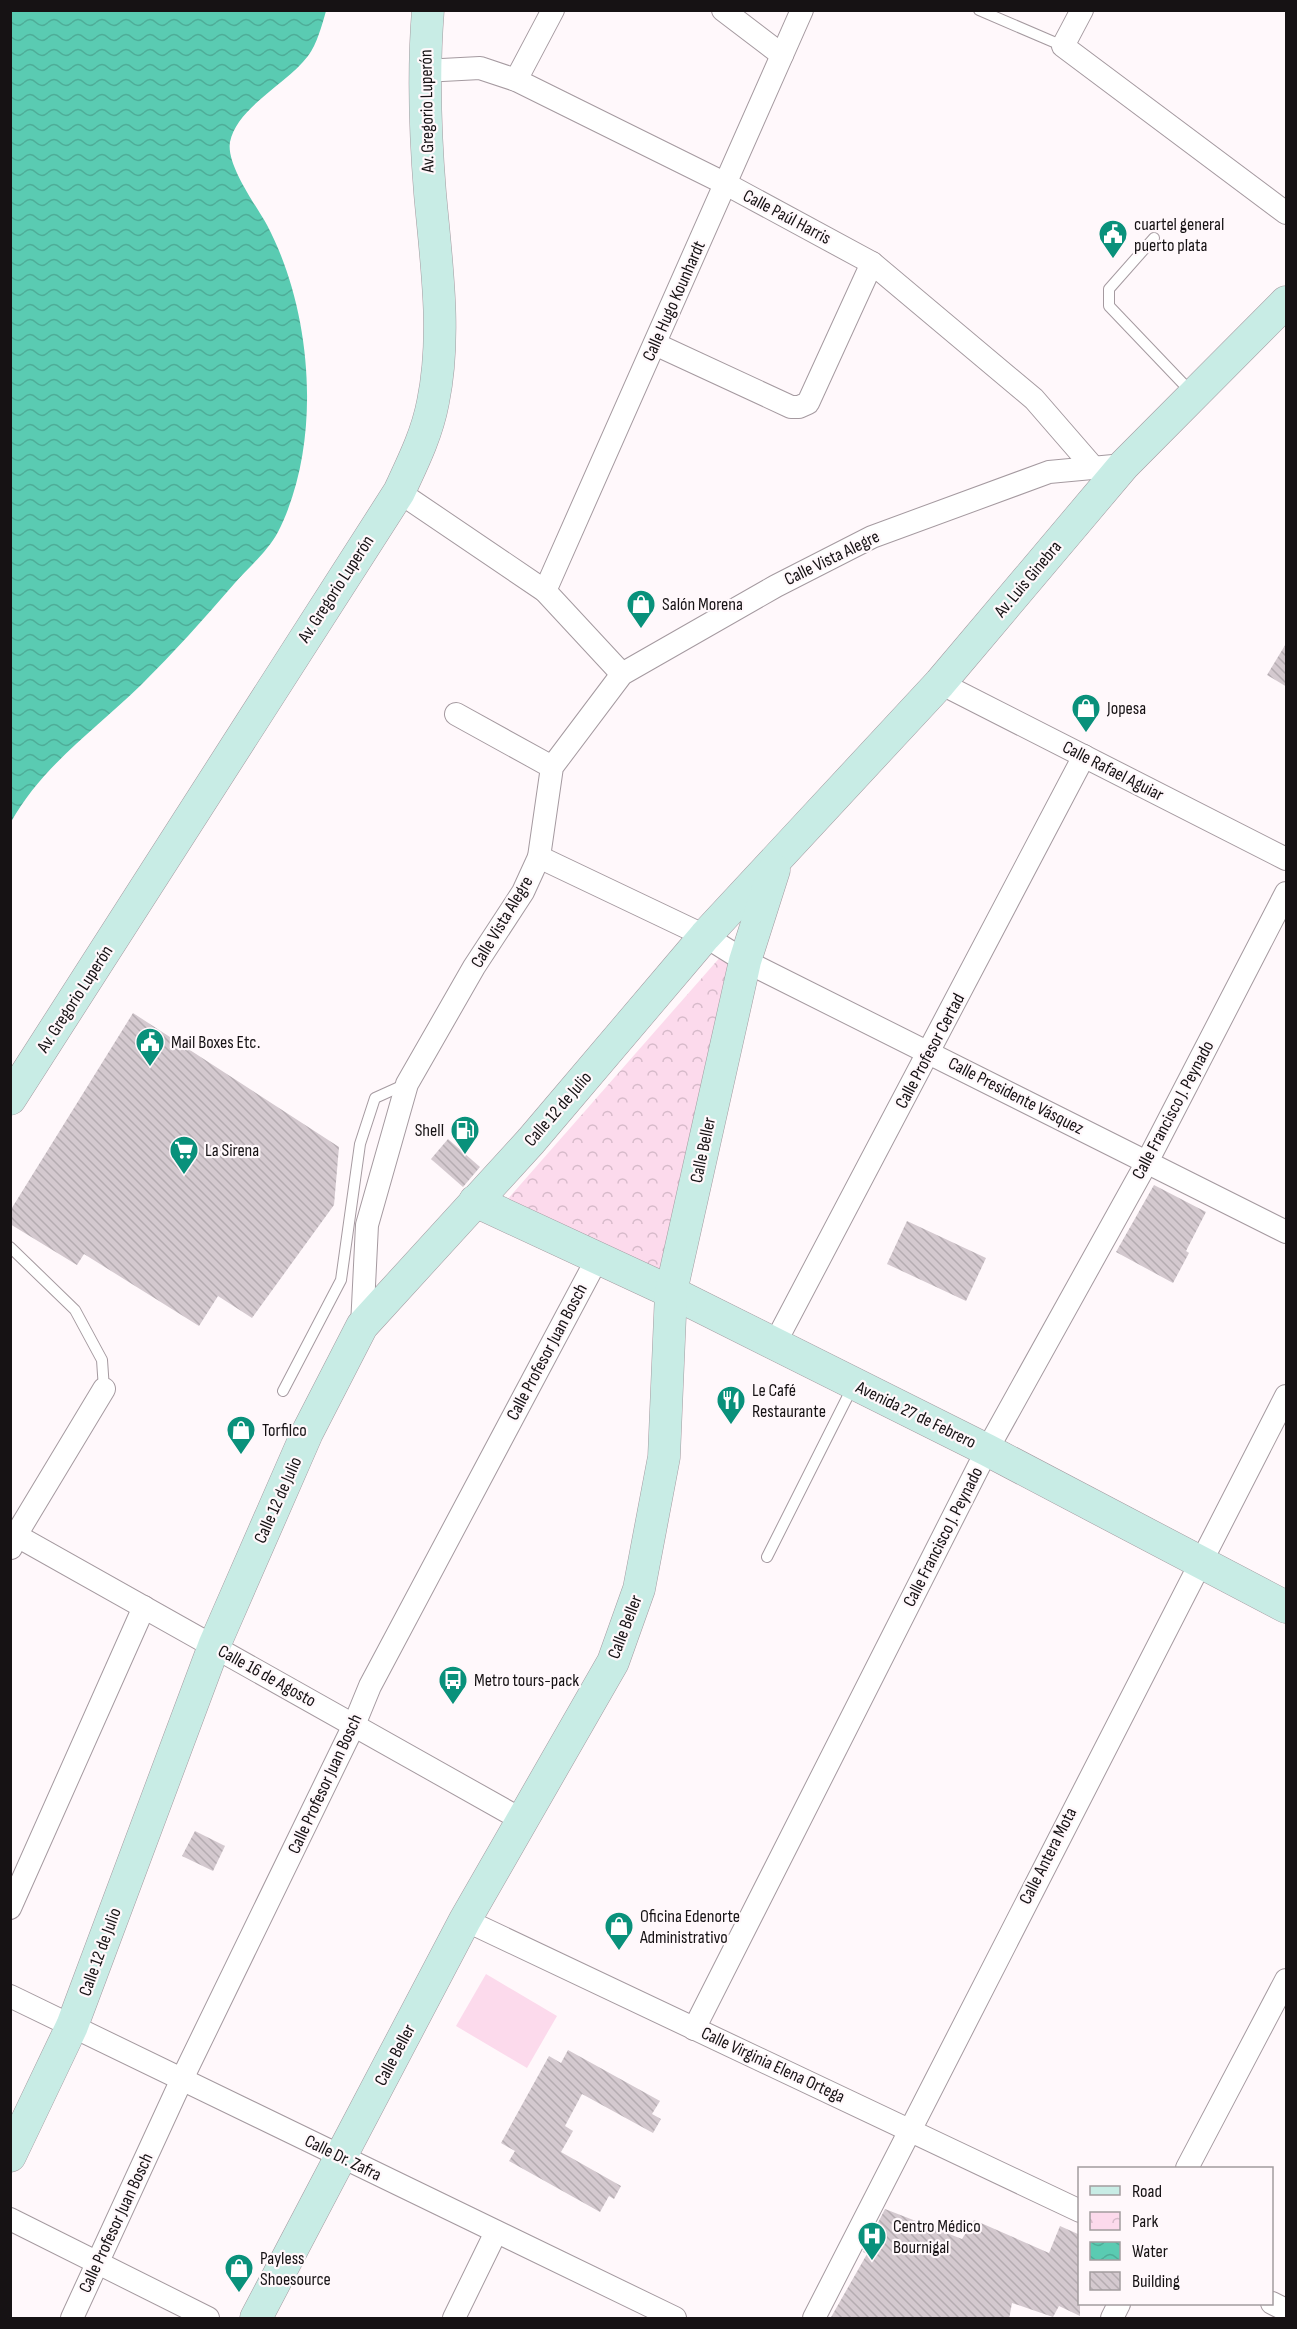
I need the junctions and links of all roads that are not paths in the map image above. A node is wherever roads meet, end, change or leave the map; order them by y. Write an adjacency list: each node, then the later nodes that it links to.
1 (428, 10): 9 (street, Av. Gregorio Luperón)
2 (553, 10): 10 (street)
3 (723, 10): 8 (street)
4 (802, 10): 8 (street, Calle Hugo Kounhardt)
5 (979, 10): 7 (lane)
6 (1082, 10): 7 (street)
7 (1063, 46): 12 (street)
8 (782, 55): 11 (street, Calle Hugo Kounhardt)
9 (423, 71): 10 (street, Calle Paúl Harris); 20 (street, Av. Gregorio Luperón)
10 (516, 80): 11 (street, Calle Paúl Harris)
11 (726, 184): 14 (street, Calle Paúl Harris); 16 (street, Calle Hugo Kounhardt)
12 (1287, 213)
13 (1154, 238): 17 (lane)
14 (872, 263): 16 (street); 19 (street, Calle Paúl Harris)
15 (1287, 302): 17 (street, Av. Luis Ginebra)
16 (655, 344): 21 (street, Calle Hugo Kounhardt)
17 (1194, 395): 18 (street, Av. Luis Ginebra)
18 (1124, 465): 19 (street, Calle Vista Alegre); 23 (street, Av. Luis Ginebra)
19 (1093, 467): 22 (street, Calle Vista Alegre)
20 (399, 492): 21 (street); 35 (street, Av. Gregorio Luperón)
21 (545, 591): 22 (street)
22 (622, 674): 26 (street, Calle Vista Alegre)
23 (940, 683): 25 (street, Calle Rafael Aguiar); 29 (street, Av. Luis Ginebra)
24 (456, 714): 26 (street)
25 (1084, 756): 28 (street, Calle Rafael Aguiar); 33 (street, Calle Profesor Certad)
26 (552, 767): 27 (street, Calle Vista Alegre)
27 (539, 857): 31 (street); 34 (street, Calle Vista Alegre)
28 (1287, 860)
29 (777, 862): 31 (street, Calle 12 de Julio); 32 (street, Calle Beller)
30 (1287, 893): 36 (street, Calle Francisco J. Peynado)
31 (705, 936): 32 (street, Calle Presidente Vásquez); 37 (street, Calle 12 de Julio)
32 (745, 961): 33 (street, Calle Presidente Vásquez); 41 (street, Calle Beller)
33 (929, 1053): 36 (street, Calle Presidente Vásquez); 43 (street, Calle Profesor Certad)
34 (407, 1084): 42 (street, Calle Vista Alegre); 46 (lane)
35 (10, 1099)
36 (1147, 1162): 38 (street, Calle Presidente Vásquez); 48 (street, Calle Francisco J. Peynado)
37 (475, 1201): 40 (street, Avenida 27 de Febrero); 42 (street, Calle 12 de Julio)
38 (1287, 1232)
39 (10, 1247): 45 (lane)
40 (597, 1259): 41 (street, Avenida 27 de Febrero); 55 (street, Calle Profesor Juan Bosch)
41 (671, 1292): 43 (street, Avenida 27 de Febrero); 56 (street, Calle Beller)
42 (362, 1326): 54 (street, Calle 12 de Julio)
43 (774, 1345): 44 (street, Avenida 27 de Febrero)
44 (854, 1384): 48 (street, Avenida 27 de Febrero); 50 (lane)
45 (104, 1389): 49 (street)
46 (283, 1391)
47 (1287, 1396): 51 (street, Calle Antera Mota)
48 (987, 1450): 51 (street, Avenida 27 de Febrero); 62 (street, Calle Francisco J. Peynado)
49 (12, 1539): 52 (street, Calle 16 de Agosto)
50 (767, 1557)
51 (1200, 1561): 53 (street, Avenida 27 de Febrero); 64 (street, Calle Antera Mota)
52 (144, 1607): 54 (street, Calle 16 de Agosto); 57 (street)
53 (1287, 1607)
54 (214, 1646): 55 (street, Calle 16 de Agosto); 61 (street, Calle 12 de Julio)
55 (354, 1725): 56 (street, Calle 16 de Agosto); 63 (street, Calle Profesor Juan Bosch)
56 (524, 1821): 58 (street, Calle Beller)
57 (10, 1908)
58 (465, 1920): 62 (street, Calle Virginia Elena Ortega); 66 (street, Calle Beller)
59 (1287, 1980): 67 (street)
60 (10, 1996): 61 (street, Calle Dr. Zafra)
61 (72, 2026): 63 (street, Calle Dr. Zafra); 65 (street, Calle 12 de Julio)
62 (694, 2029): 64 (street, Calle Virginia Elena Ortega)
63 (182, 2079): 66 (street, Calle Dr. Zafra); 71 (street, Calle Profesor Juan Bosch)
64 (909, 2128): 68 (street, Calle Virginia Elena Ortega); 80 (street, Calle Antera Mota)
65 (10, 2156)
66 (341, 2157): 70 (street, Calle Dr. Zafra); 77 (street, Calle Beller)
67 (1188, 2167)
68 (1078, 2210)
69 (10, 2219): 71 (street)
70 (496, 2232): 78 (street); 79 (street, Calle Dr. Zafra)
71 (97, 2263): 75 (street, Calle Profesor Juan Bosch); 76 (street)
72 (1273, 2303): 74 (street)
73 (1119, 2305): 81 (street)
74 (1287, 2310)
75 (72, 2319)
76 (208, 2319)
77 (256, 2319)
78 (454, 2319)
79 (675, 2319)
80 (814, 2319)
81 (1112, 2319)

